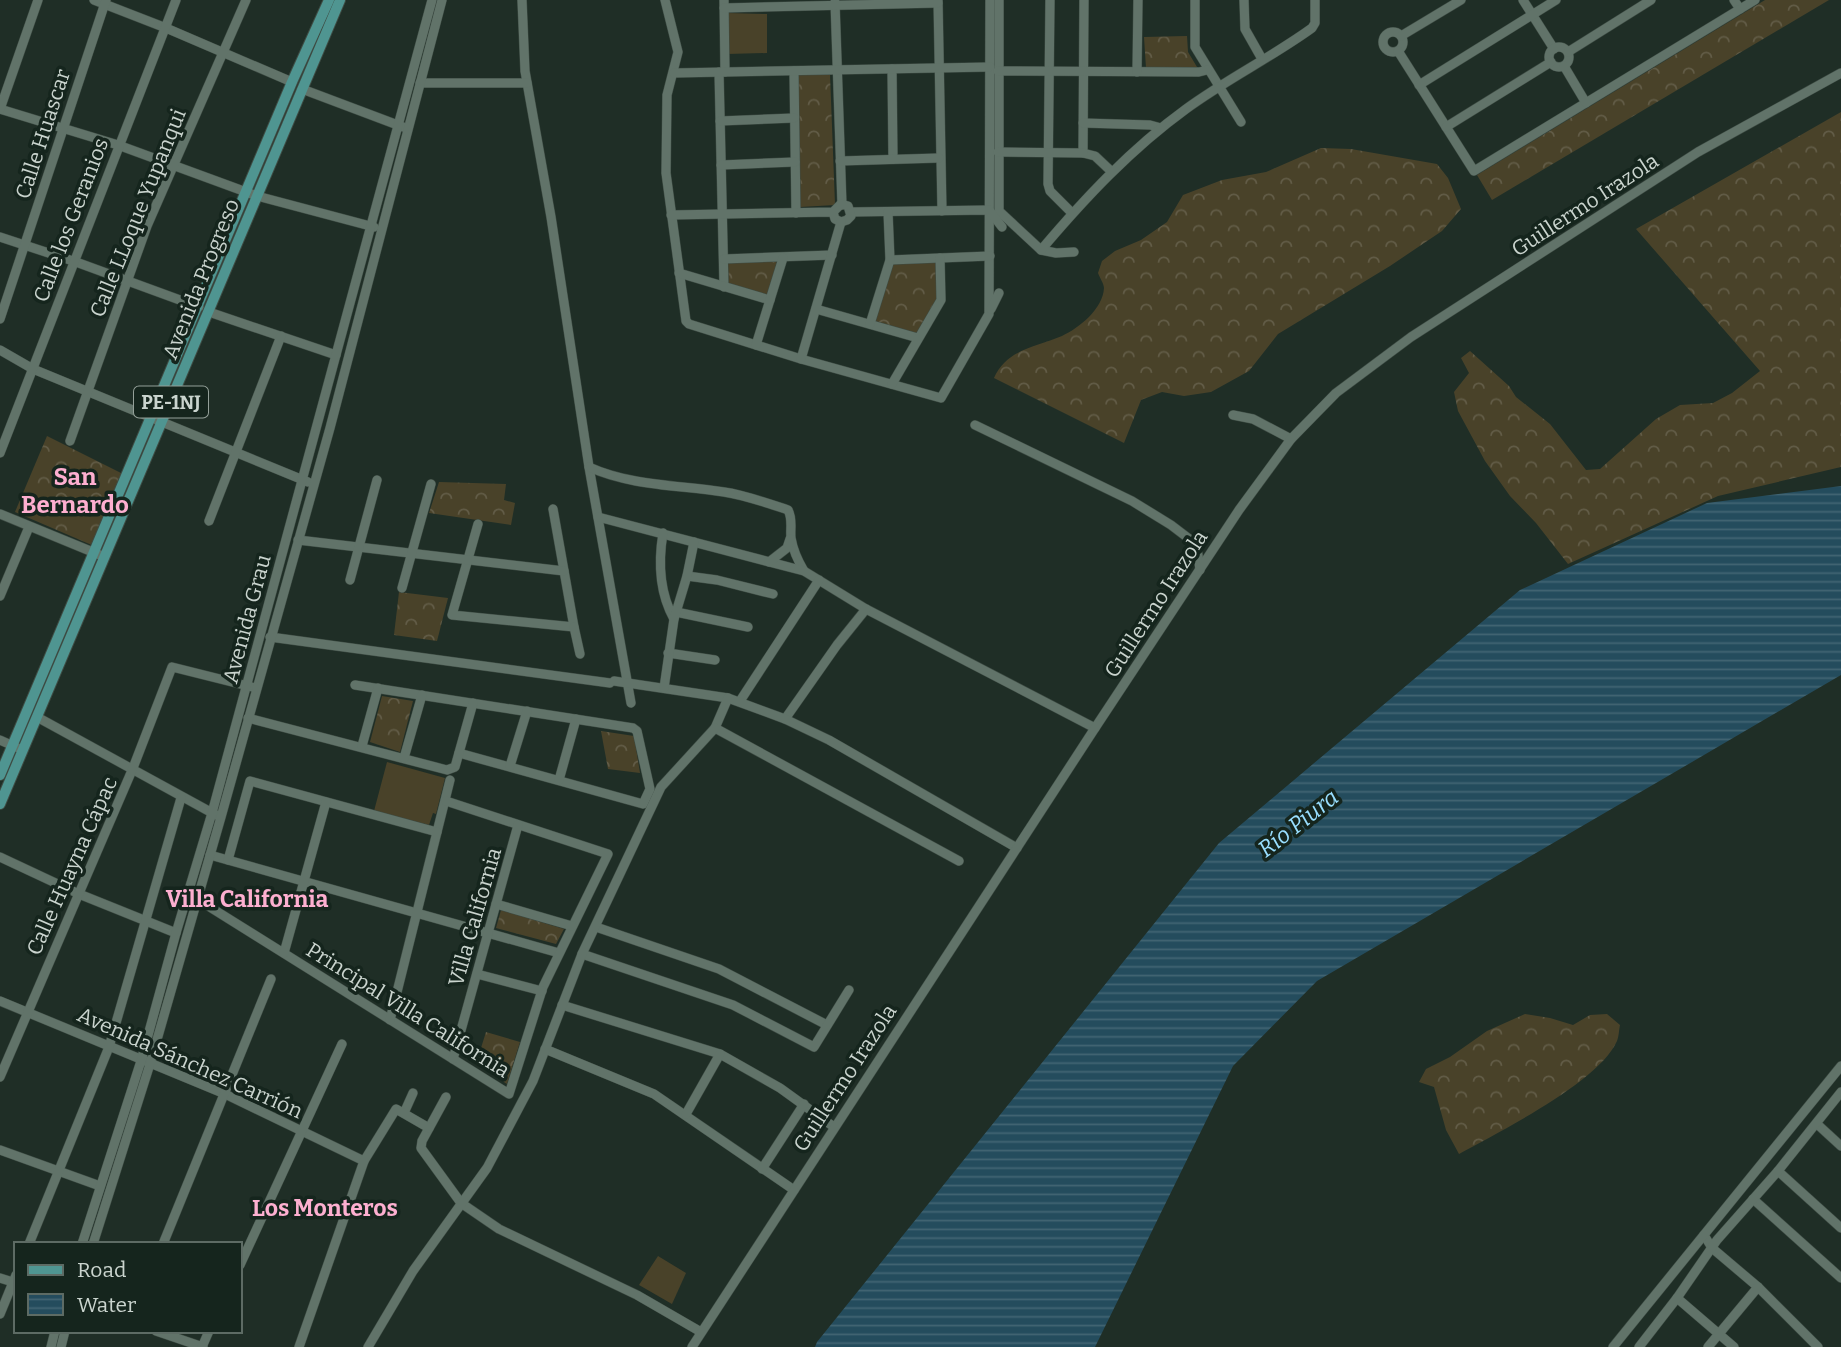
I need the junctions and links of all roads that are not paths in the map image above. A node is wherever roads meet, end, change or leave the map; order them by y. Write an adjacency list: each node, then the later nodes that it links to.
1 (38, 0): 57 (street)
2 (94, 0): 24 (street)
3 (176, 0): 30 (street, Calle los Geranios)
4 (246, 0): 33 (street, Calle LLoque Yupanqui)
5 (329, 0): 53 (main road, Avenida Progreso / PE-1NJ)
6 (340, 0): 53 (main road, Avenida Progreso / PE-1NJ)
7 (438, 0): 51 (street, Avenida Grau); 62 (street, Avenida Grau)
8 (522, 0): 52 (street)
9 (665, 0): 49 (street)
10 (990, 0): 41 (street)
11 (999, 0): 41 (street)
12 (1050, 0): 45 (street)
13 (1084, 0): 47 (street)
14 (1138, 0): 48 (street)
15 (1195, 0): 43 (street)
16 (1244, 0): 36 (street)
17 (1315, 0): 36 (street)
18 (1461, 0): 31 (street)
19 (1523, 0): 29 (street)
20 (1556, 0): 29 (street)
21 (1651, 0): 35 (street)
22 (1734, 0): 28 (street)
23 (1755, 0): 28 (street)
24 (105, 2): 30 (street); 64 (street, Calle Huascar)
25 (938, 2): 26 (street); 39 (street)
26 (835, 3): 27 (street); 42 (street)
27 (724, 4): 46 (street)
28 (1740, 9): 56 (street)
29 (1532, 15): 32 (street); 54 (street)
30 (166, 28): 33 (street); 67 (street, Calle los Geranios)
31 (1401, 36): 34 (street); 34 (street)
32 (1554, 49): 35 (street); 37 (street)
33 (223, 51): 53 (street); 75 (street, Calle LLoque Yupanqui)
34 (1398, 51): 54 (street)
35 (1568, 51): 38 (street)
36 (1262, 59): 55 (street)
37 (1550, 62): 38 (street); 63 (street)
38 (1564, 66): 56 (street)
39 (939, 68): 40 (street); 41 (street); 71 (street)
40 (892, 69): 42 (street); 72 (street)
41 (994, 69): 45 (street); 68 (street); 80 (street)
42 (837, 70): 44 (street); 73 (street)
43 (1207, 70): 48 (street); 55 (street)
44 (794, 71): 46 (street); 58 (street)
45 (1049, 71): 47 (street); 69 (street)
46 (722, 72): 49 (street); 59 (street)
47 (1084, 72): 48 (street); 60 (street)
48 (1137, 72)
49 (674, 73): 88 (street)
50 (1841, 73): 127 (street, Guillermo Irazola)
51 (420, 83): 52 (street); 65 (street, Avenida Grau)
52 (527, 83): 131 (street)
53 (297, 85): 62 (street); 78 (main road, Avenida Progreso / PE-1NJ)
54 (1419, 85): 63 (street)
55 (1219, 86): 61 (street); 66 (street)
56 (1586, 103): 63 (street)
57 (0, 109): 64 (street)
58 (794, 118): 59 (street); 74 (street)
59 (720, 121): 76 (street)
60 (1083, 122): 66 (street); 70 (street)
61 (1241, 122)
62 (397, 126): 65 (street); 90 (street, Avenida Grau)
63 (1446, 127)
64 (62, 128): 67 (street); 94 (street, Calle Huascar)
65 (408, 128): 92 (street, Avenida Grau)
66 (1161, 128): 77 (street)
67 (118, 145): 75 (street); 103 (street, Calle los Geranios)
68 (998, 152): 69 (street); 95 (street)
69 (1048, 153): 70 (street); 86 (street)
70 (1083, 153): 77 (street)
71 (939, 158): 72 (street); 81 (street)
72 (893, 159): 73 (street)
73 (840, 161): 79 (street)
74 (795, 162): 76 (street); 82 (street)
75 (174, 164): 78 (street); 105 (street, Calle LLoque Yupanqui)
76 (721, 166): 87 (street)
77 (1112, 172): 86 (street)
78 (252, 194): 90 (street); 109 (main road, Avenida Progreso / PE-1NJ)
79 (842, 205): 83 (street); 84 (street)
80 (989, 210): 81 (street); 91 (street); 98 (street)
81 (942, 211): 85 (street)
82 (796, 212): 83 (street); 87 (street)
83 (833, 212): 89 (street)
84 (851, 212): 85 (street); 89 (street)
85 (888, 212): 102 (street)
86 (1072, 213): 95 (street)
87 (723, 214): 88 (street); 101 (street)
88 (671, 215): 104 (street)
89 (841, 222): 97 (street)
90 (370, 225): 92 (street); 118 (street, Avenida Grau)
91 (1002, 227)
92 (382, 229): 134 (street, Avenida Grau)
93 (0, 237): 94 (street)
94 (26, 245): 103 (street); 112 (street, Calle Huascar)
95 (1041, 250): 96 (street)
96 (1074, 252)
97 (832, 255): 99 (street); 110 (street)
98 (989, 256): 100 (street); 111 (street)
99 (782, 258): 101 (street); 108 (street)
100 (940, 258): 102 (street); 115 (street)
101 (724, 259): 106 (street)
102 (890, 260): 113 (street)
103 (76, 262): 105 (street); 120 (street, Calle los Geranios)
104 (679, 273): 106 (street); 116 (street)
105 (128, 280): 109 (street); 122 (street, Calle LLoque Yupanqui)
106 (724, 287): 108 (street)
107 (999, 293): 111 (street)
108 (770, 300): 116 (street)
109 (204, 309): 114 (street); 124 (main road, Avenida Progreso / PE-1NJ)
110 (816, 309): 113 (street); 119 (street)
111 (989, 314): 121 (street)
112 (0, 319)
113 (870, 324): 115 (street)
114 (281, 336): 118 (street); 130 (street)
115 (918, 338): 121 (street)
116 (756, 345): 119 (street)
117 (0, 350): 120 (street)
118 (336, 355): 132 (street, Avenida Grau)
119 (802, 359): 121 (street)
120 (33, 369): 122 (street); 126 (street, Calle los Geranios)
121 (892, 384)
122 (88, 392): 124 (street); 128 (street, Calle LLoque Yupanqui)
123 (1233, 415): 127 (street)
124 (157, 420): 130 (street); 148 (main road, Avenida Progreso / PE-1NJ)
125 (975, 425): 152 (street)
126 (3, 439): 129 (street, Calle los Geranios)
127 (1291, 439): 152 (street, Guillermo Irazola)
128 (69, 441)
129 (0, 453)
130 (234, 453): 132 (street); 139 (street)
131 (589, 467): 138 (street); 143 (street)
132 (303, 480): 134 (street); 170 (street, Avenida Grau)
133 (377, 480): 146 (street)
134 (313, 483): 144 (street, Avenida Grau)
135 (431, 484): 147 (street)
136 (552, 509): 153 (street)
137 (0, 514): 141 (street)
138 (598, 517): 142 (street); 168 (street)
139 (209, 521)
140 (478, 524): 149 (street)
141 (29, 527): 148 (street); 158 (street)
142 (663, 533): 145 (street); 161 (street)
143 (791, 537): 150 (street); 151 (street)
144 (298, 540): 146 (street); 164 (street, Avenida Grau)
145 (694, 542): 150 (street); 154 (street)
146 (359, 547): 147 (street); 155 (street)
147 (412, 553): 149 (street); 157 (street)
148 (100, 555): 179 (main road, Avenida Progreso / PE-1NJ); 187 (main road, Avenida Progreso / PE-1NJ)
149 (469, 561): 153 (street); 162 (street)
150 (769, 562): 151 (street)
151 (804, 570): 156 (street)
152 (1200, 570): 184 (street, Guillermo Irazola)
153 (564, 571): 162 (street)
154 (687, 576): 159 (street); 161 (street)
155 (350, 580)
156 (819, 580): 160 (street); 175 (street)
157 (402, 588)
158 (1, 591)
159 (773, 594)
160 (866, 610): 182 (street); 184 (street)
161 (675, 615): 163 (street); 165 (street)
162 (574, 627): 166 (street)
163 (748, 627)
164 (270, 637): 168 (street); 170 (street, Avenida Grau)
165 (668, 653): 167 (street); 172 (street)
166 (580, 654)
167 (715, 660)
168 (627, 682): 172 (street); 177 (street)
169 (355, 685): 171 (street)
170 (252, 687): 180 (street, Avenida Grau); 191 (street, Calle Huayna Cápac); 199 (street, Avenida Grau)
171 (378, 688): 173 (street); 186 (street)
172 (664, 688): 174 (street)
173 (422, 695): 176 (street); 189 (street)
174 (728, 698): 175 (street); 183 (street)
175 (740, 701): 182 (street)
176 (473, 703): 178 (street); 188 (street)
177 (631, 703)
178 (527, 711): 181 (street); 190 (street)
179 (37, 717): 187 (main road, Avenida Progreso / PE-1NJ); 191 (street)
180 (248, 718): 186 (street); 199 (street, Avenida Grau)
181 (576, 719): 194 (street); 194 (street)
182 (785, 719): 202 (street)
183 (715, 727): 206 (street); 214 (street)
184 (1095, 727): 202 (street, Guillermo Irazola)
185 (0, 740): 187 (street)
186 (362, 746): 189 (street)
187 (18, 748): 192 (main road, Avenida Progreso / PE-1NJ); 198 (main road, Avenida Progreso / PE-1NJ)
188 (459, 753): 189 (street); 190 (street)
189 (404, 758)
190 (510, 766): 194 (street)
191 (134, 768): 195 (street); 208 (street, Calle Huayna Cápac)
192 (0, 775)
193 (450, 780): 196 (street)
194 (559, 780)
195 (181, 798): 199 (street); 212 (street)
196 (446, 801): 200 (street); 201 (street)
197 (326, 802): 201 (street); 205 (street); 207 (street)
198 (0, 804)
199 (216, 815): 203 (street, Avenida Grau); 215 (street, Avenida Grau)
200 (518, 825): 210 (street, Villa California); 213 (street, Principal Villa California)
201 (436, 832): 211 (street)
202 (1017, 848): 245 (street, Guillermo Irazola)
203 (210, 855): 205 (street); 209 (street, Avenida Grau)
204 (0, 857): 208 (street)
205 (228, 860): 207 (street)
206 (959, 861)
207 (304, 880): 211 (street); 217 (street)
208 (79, 894): 212 (street); 226 (street, Calle Huayna Cápac)
209 (197, 899): 217 (street, Principal Villa California); 234 (street, Avenida Grau)
210 (496, 905): 213 (street); 216 (street, Villa California)
211 (417, 913): 216 (street); 227 (street)
212 (146, 921): 215 (street); 230 (street)
213 (572, 926): 218 (street, Principal Villa California)
214 (596, 927): 219 (street); 228 (street)
215 (176, 933): 234 (street, Avenida Grau)
216 (488, 933): 218 (street); 220 (street, Villa California)
217 (284, 953): 227 (street, Principal Villa California)
218 (559, 953): 223 (street, Principal Villa California)
219 (582, 954): 225 (street); 228 (street)
220 (477, 974): 223 (street); 233 (street, Villa California)
221 (271, 979): 239 (street)
222 (849, 990): 228 (street)
223 (542, 991): 233 (street, Principal Villa California)
224 (0, 1001): 226 (street, Avenida Sánchez Carrión)
225 (562, 1005): 231 (street); 232 (street)
226 (27, 1012): 230 (street, Avenida Sánchez Carrión); 236 (street, Calle Huayna Cápac)
227 (390, 1020): 233 (street, Principal Villa California)
228 (827, 1026)
229 (342, 1044): 247 (street)
230 (109, 1047): 234 (street, Avenida Sánchez Carrión); 252 (street)
231 (545, 1049): 243 (street); 257 (street)
232 (720, 1054): 241 (street); 243 (street)
233 (453, 1059)
234 (146, 1063): 239 (street, Avenida Sánchez Carrión); 254 (street, Avenida Grau); 262 (street, Avenida Grau)
235 (1841, 1066): 259 (street)
236 (0, 1077)
237 (1841, 1092): 244 (street)
238 (413, 1093): 242 (street)
239 (225, 1094): 247 (street, Avenida Sánchez Carrión); 263 (street)
240 (446, 1097): 246 (street)
241 (804, 1104): 245 (street); 251 (street)
242 (400, 1111): 246 (street); 250 (street)
243 (686, 1114): 251 (street)
244 (1817, 1124): 248 (street); 253 (street)
245 (834, 1127): 255 (street, Guillermo Irazola)
246 (429, 1128): 257 (street)
247 (302, 1131): 250 (street, Avenida Sánchez Carrión); 265 (street)
248 (1841, 1146)
249 (0, 1150): 252 (street)
250 (364, 1161): 276 (street)
251 (762, 1169): 255 (street)
252 (59, 1171): 254 (street); 260 (street)
253 (1778, 1171): 256 (street); 258 (street)
254 (100, 1186): 261 (street, Avenida Grau)
255 (794, 1190): 271 (street, Guillermo Irazola)
256 (1753, 1199): 264 (street); 266 (street)
257 (461, 1203): 271 (street); 274 (street)
258 (1841, 1228)
259 (1704, 1235): 264 (street); 278 (street)
260 (30, 1242)
261 (83, 1242)
262 (94, 1242)
263 (164, 1242)
264 (1712, 1248): 268 (street); 269 (street)
265 (242, 1261)
266 (1841, 1278)
267 (14, 1282): 270 (street)
268 (1758, 1287): 272 (street); 282 (street)
269 (1677, 1298): 272 (street); 279 (street)
270 (0, 1314)
271 (701, 1332): 277 (street, Guillermo Irazola)
272 (1719, 1332): 280 (street); 281 (street)
273 (162, 1333): 275 (street)
274 (371, 1346)
275 (203, 1347)
276 (299, 1347)
277 (692, 1347)
278 (1613, 1347)
279 (1639, 1347)
280 (1708, 1347)
281 (1734, 1347)
282 (1818, 1347)

